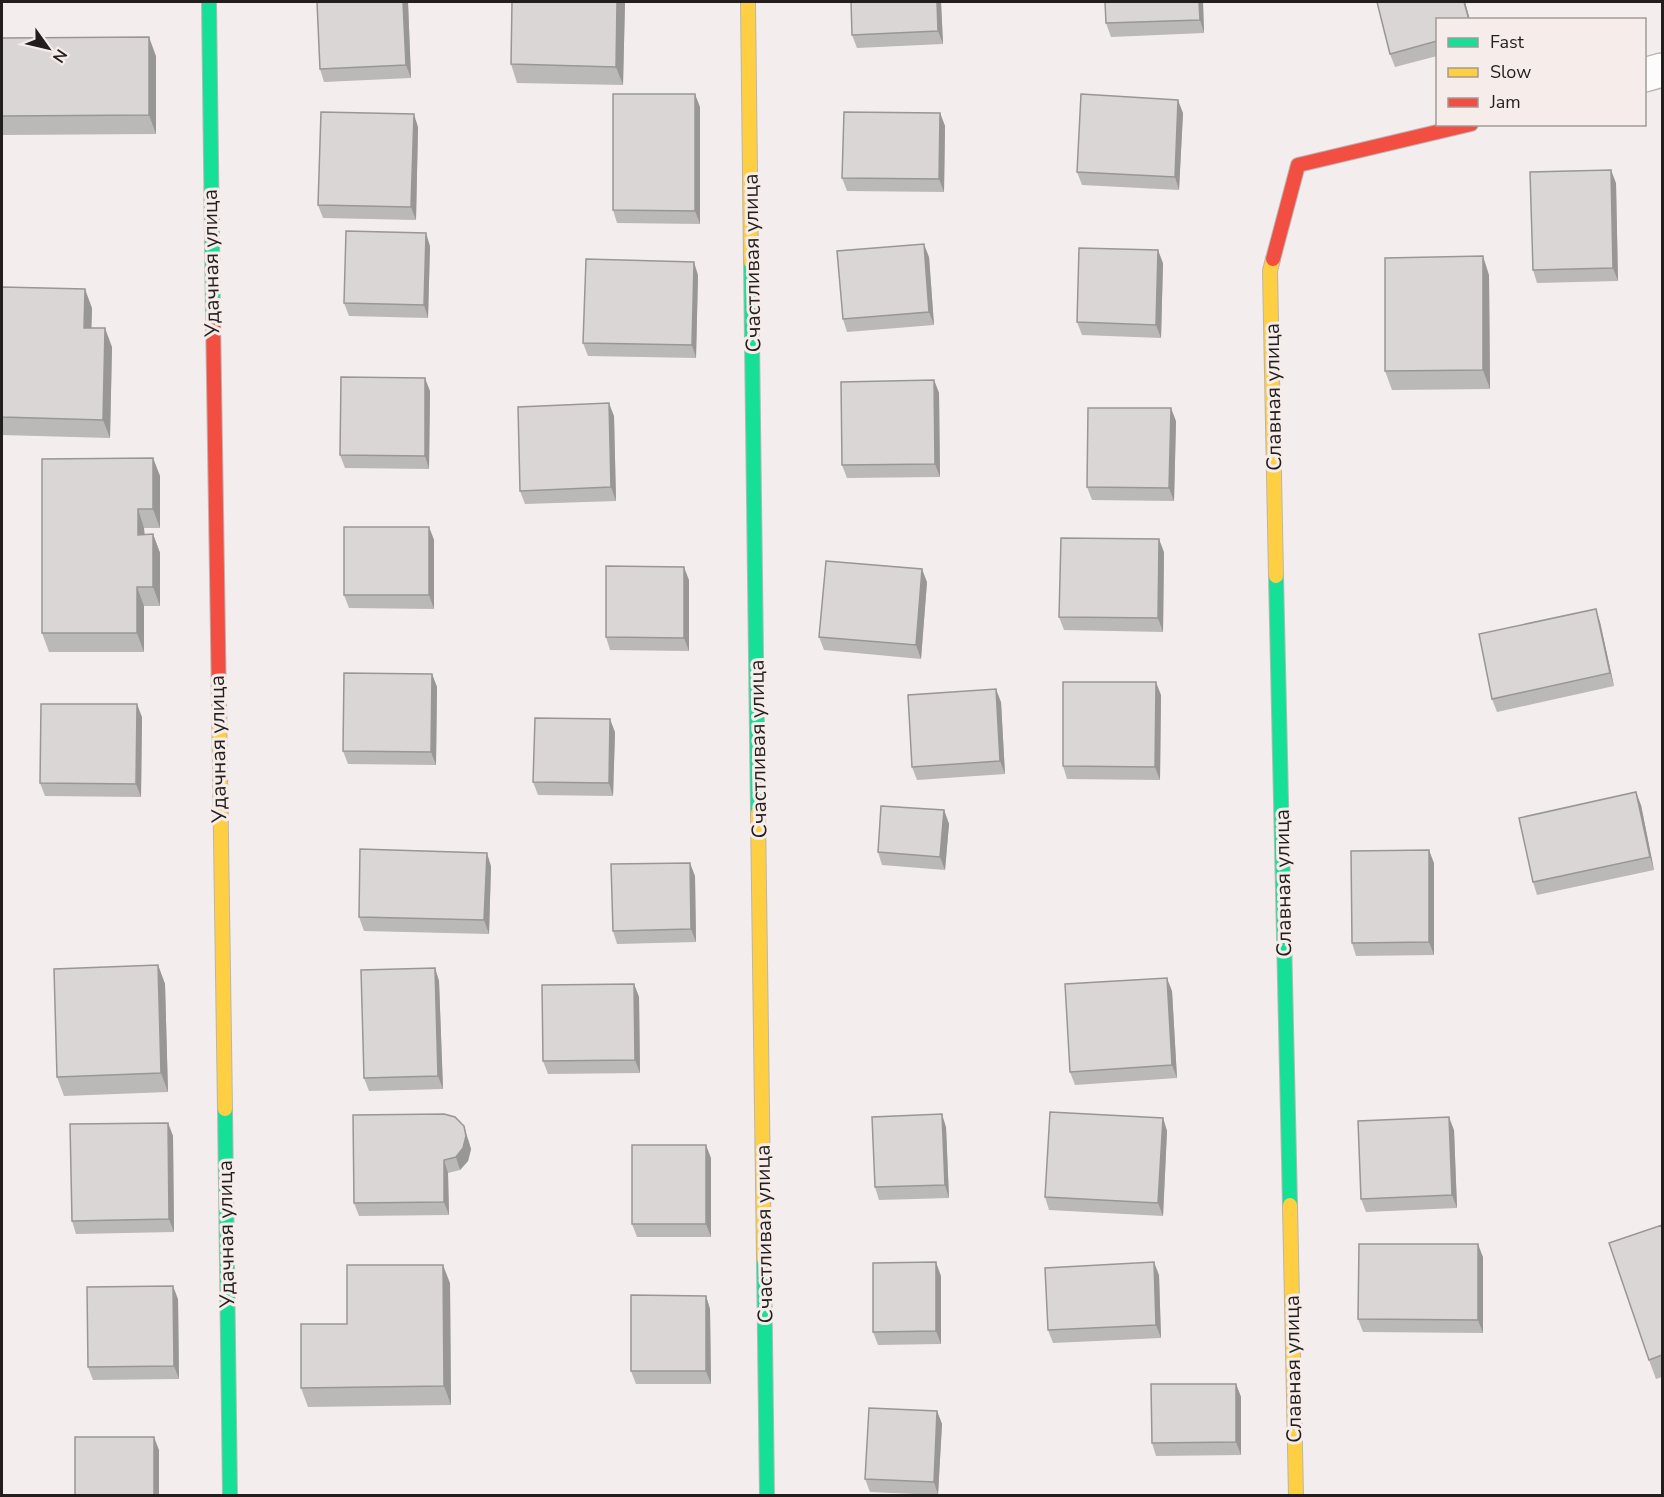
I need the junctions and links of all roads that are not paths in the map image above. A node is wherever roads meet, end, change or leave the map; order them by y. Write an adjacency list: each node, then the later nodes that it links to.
1 (209, 2): 6 (street, Удачная улица)
2 (748, 2): 7 (street, Счастливая улица)
3 (1662, 70): 4 (street)
4 (1646, 74)
5 (1463, 126): 8 (street, Славная улица)
6 (230, 1496)
7 (767, 1496)
8 (1296, 1496)

